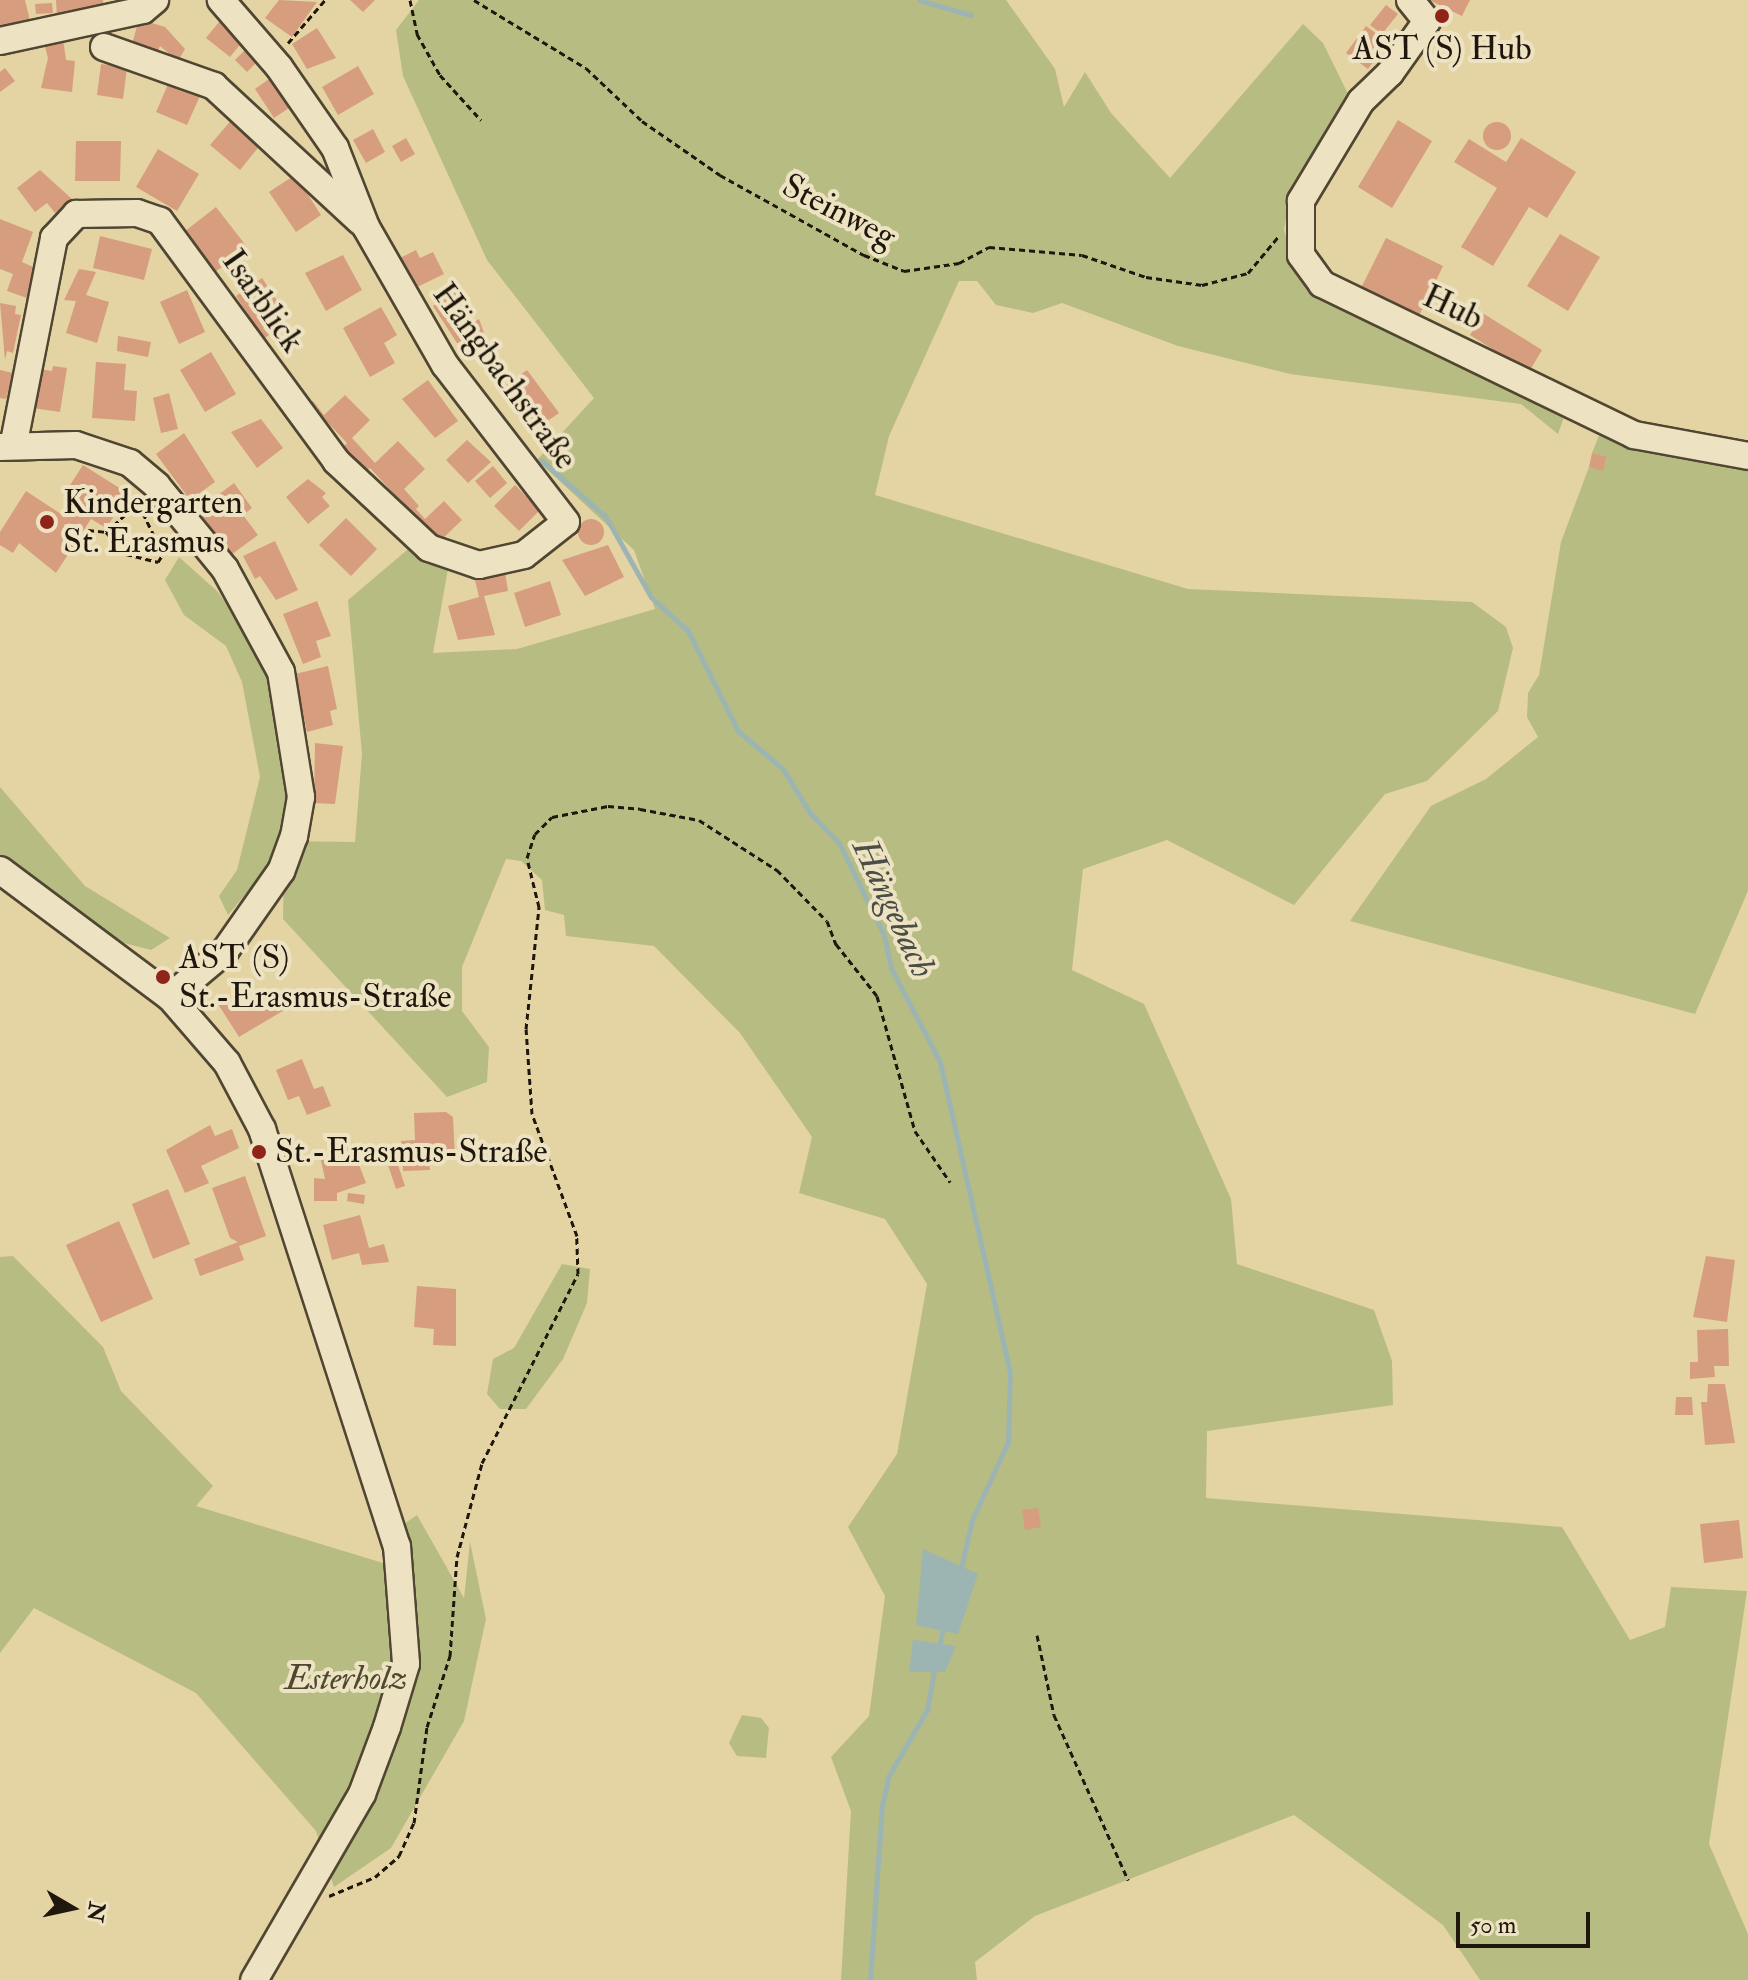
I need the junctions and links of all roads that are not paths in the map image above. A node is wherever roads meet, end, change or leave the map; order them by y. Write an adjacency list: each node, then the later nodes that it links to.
1 (155, 0): 4 (street)
2 (221, 0): 6 (street, Hängbachstraße)
3 (1410, 0): 8 (street, Hub)
4 (0, 41)
5 (104, 47): 6 (street, Hängbachstraße)
6 (366, 227): 9 (street, Hängbachstraße)
7 (7, 444): 9 (street, Isarblick); 11 (street)
8 (1748, 456)
9 (566, 522)
10 (0, 870): 11 (street)
11 (170, 997): 12 (street)
12 (254, 1980)

